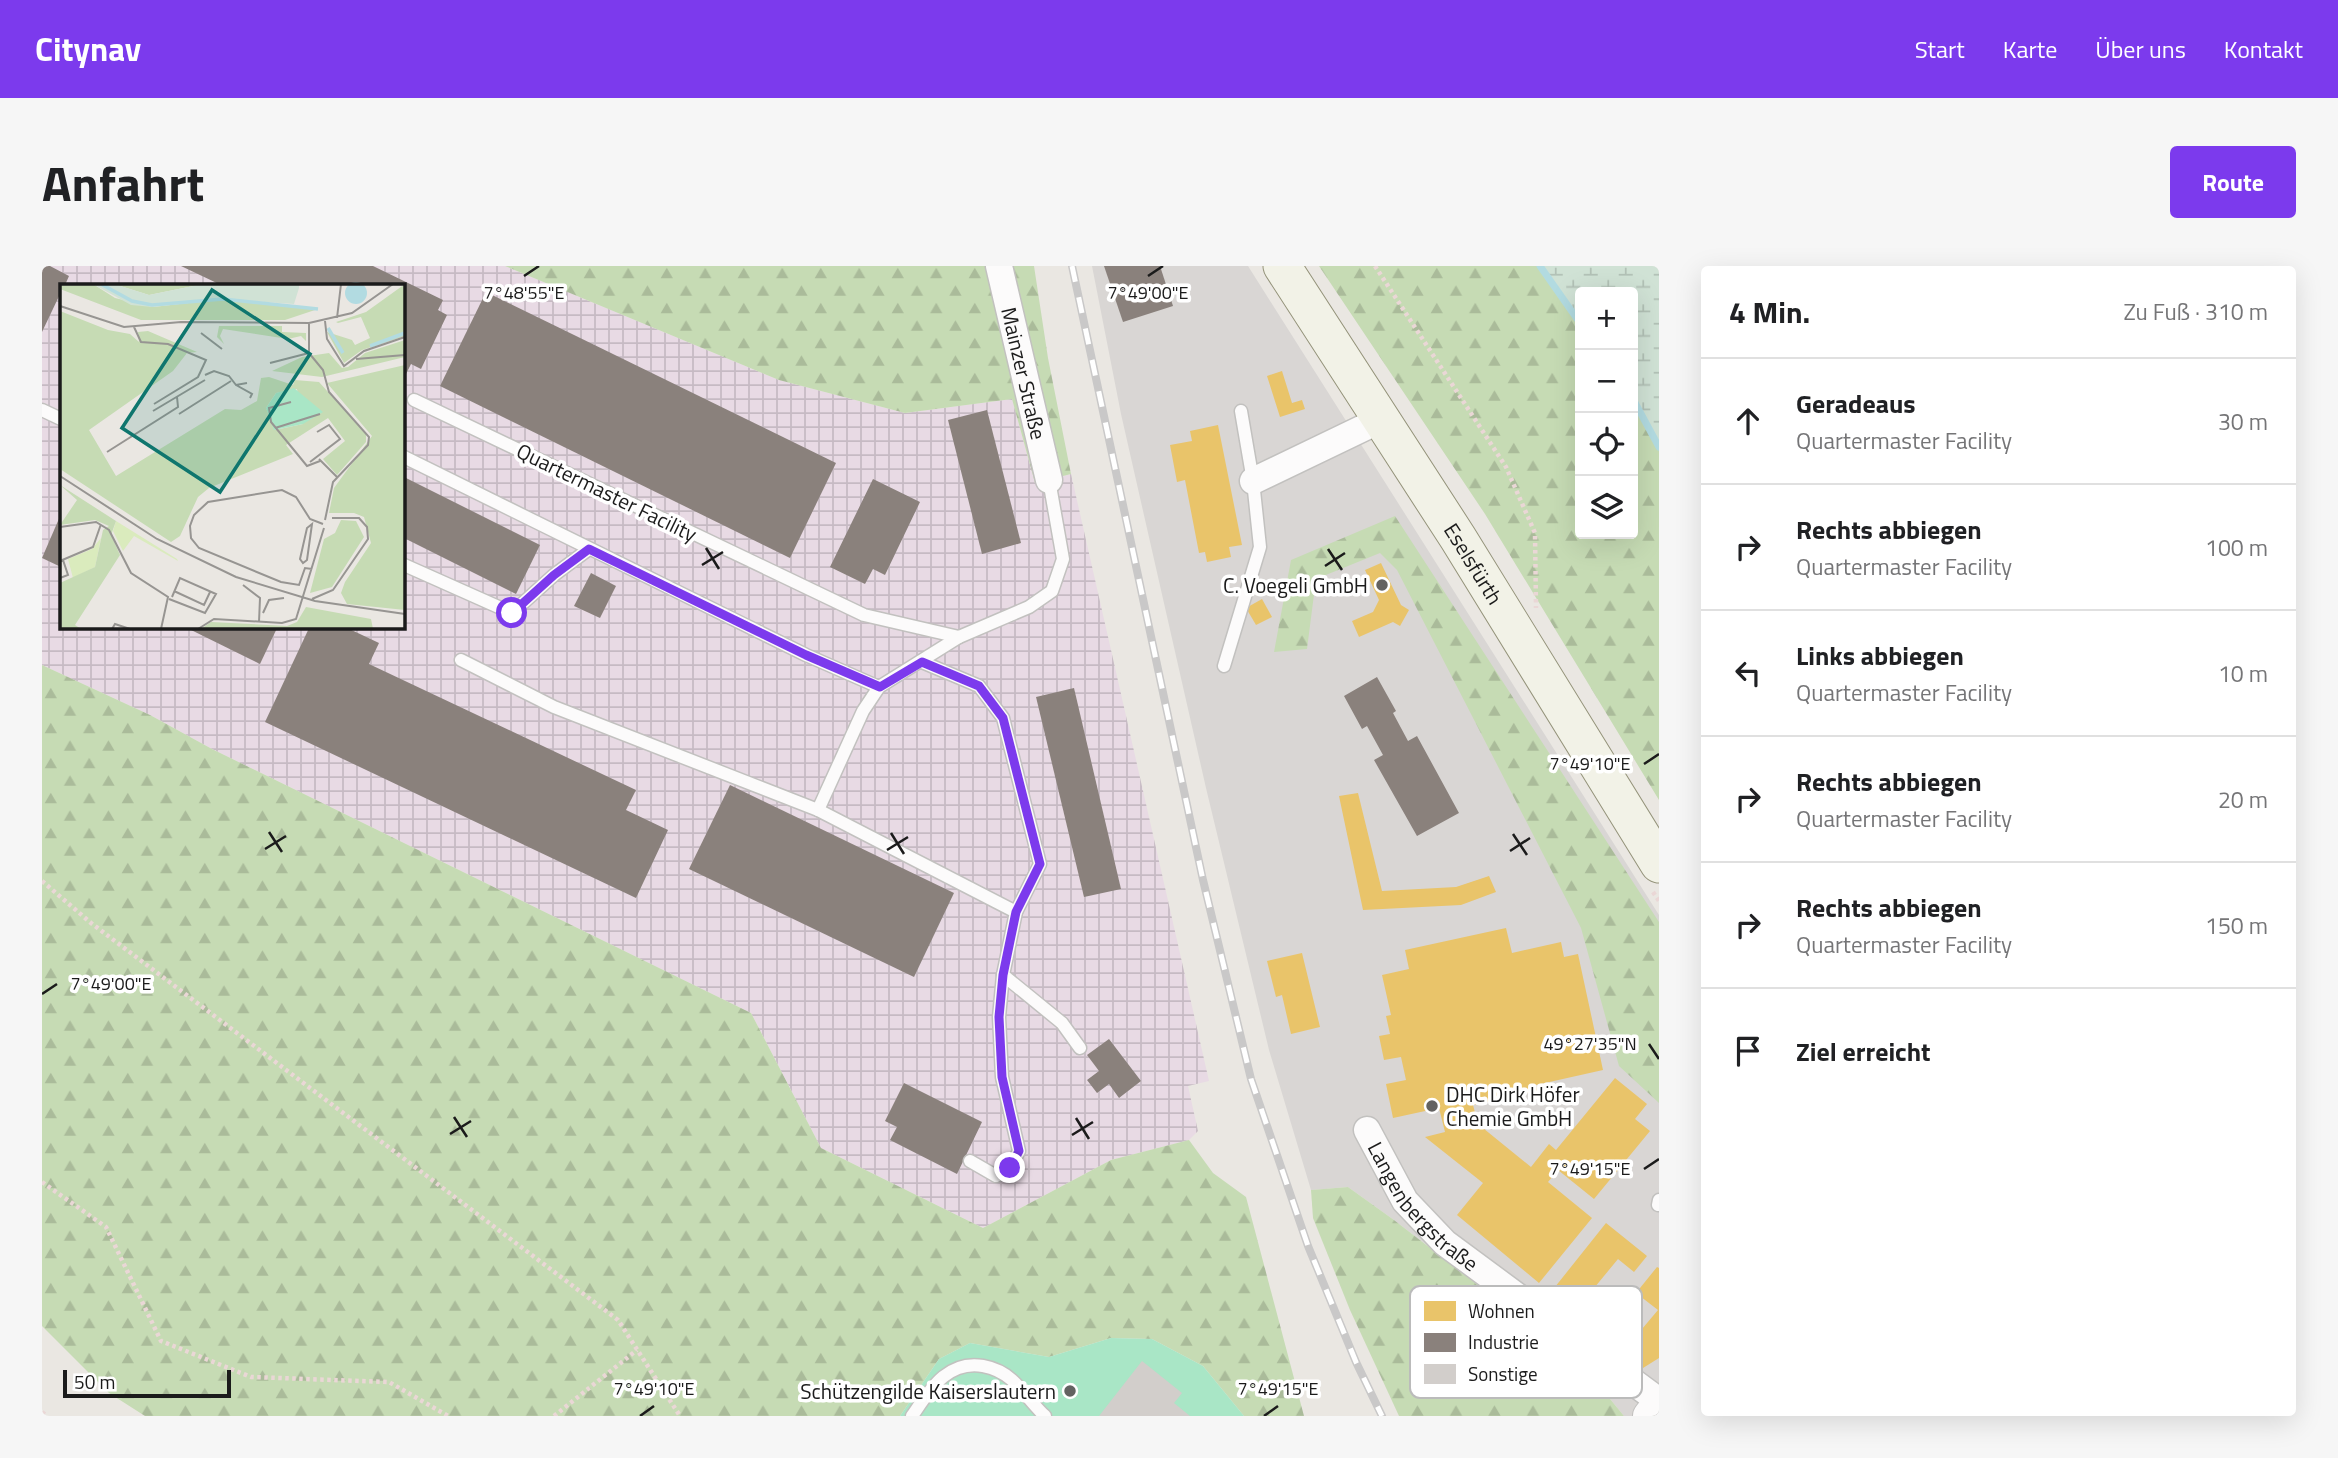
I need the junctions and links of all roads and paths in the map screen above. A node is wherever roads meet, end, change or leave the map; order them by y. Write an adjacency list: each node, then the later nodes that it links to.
1 (999, 266): 10 (street, Mainzer Straße)
2 (1282, 266): 8 (main road, Eselsfürth)
3 (1375, 266): 14 (path)
4 (414, 400): 15 (lane, Quartermaster Facility)
5 (42, 410): 7 (lane)
6 (1241, 411): 11 (lane)
7 (60, 419)
8 (1382, 419): 11 (street); 21 (main road, Eselsfürth)
9 (404, 457): 12 (lane)
10 (1048, 480): 15 (lane)
11 (1253, 481): 18 (lane)
12 (589, 549): 13 (lane); 19 (lane)
13 (404, 565)
14 (1536, 612)
15 (959, 637): 17 (lane)
16 (461, 660): 20 (lane)
17 (922, 662): 19 (lane); 23 (lane)
18 (1224, 666)
19 (880, 687): 20 (lane)
20 (818, 810): 23 (lane)
21 (1659, 864)
22 (42, 881): 30 (path)
23 (1016, 912): 24 (lane)
24 (1003, 975): 25 (lane); 27 (lane)
25 (1080, 1048)
26 (1367, 1130): 29 (street, Langenbergstraße)
27 (970, 1161)
28 (42, 1182): 35 (path)
29 (1503, 1286)
30 (637, 1350): 36 (path); 37 (path)
31 (1642, 1389): 32 (street, Langenbergstraße)
32 (1659, 1402): 40 (street)
33 (42, 1412): 34 (path)
34 (47, 1416)
35 (448, 1416)
36 (554, 1416)
37 (680, 1416)
38 (912, 1416): 39 (lane)
39 (1045, 1416)
40 (1649, 1416)

